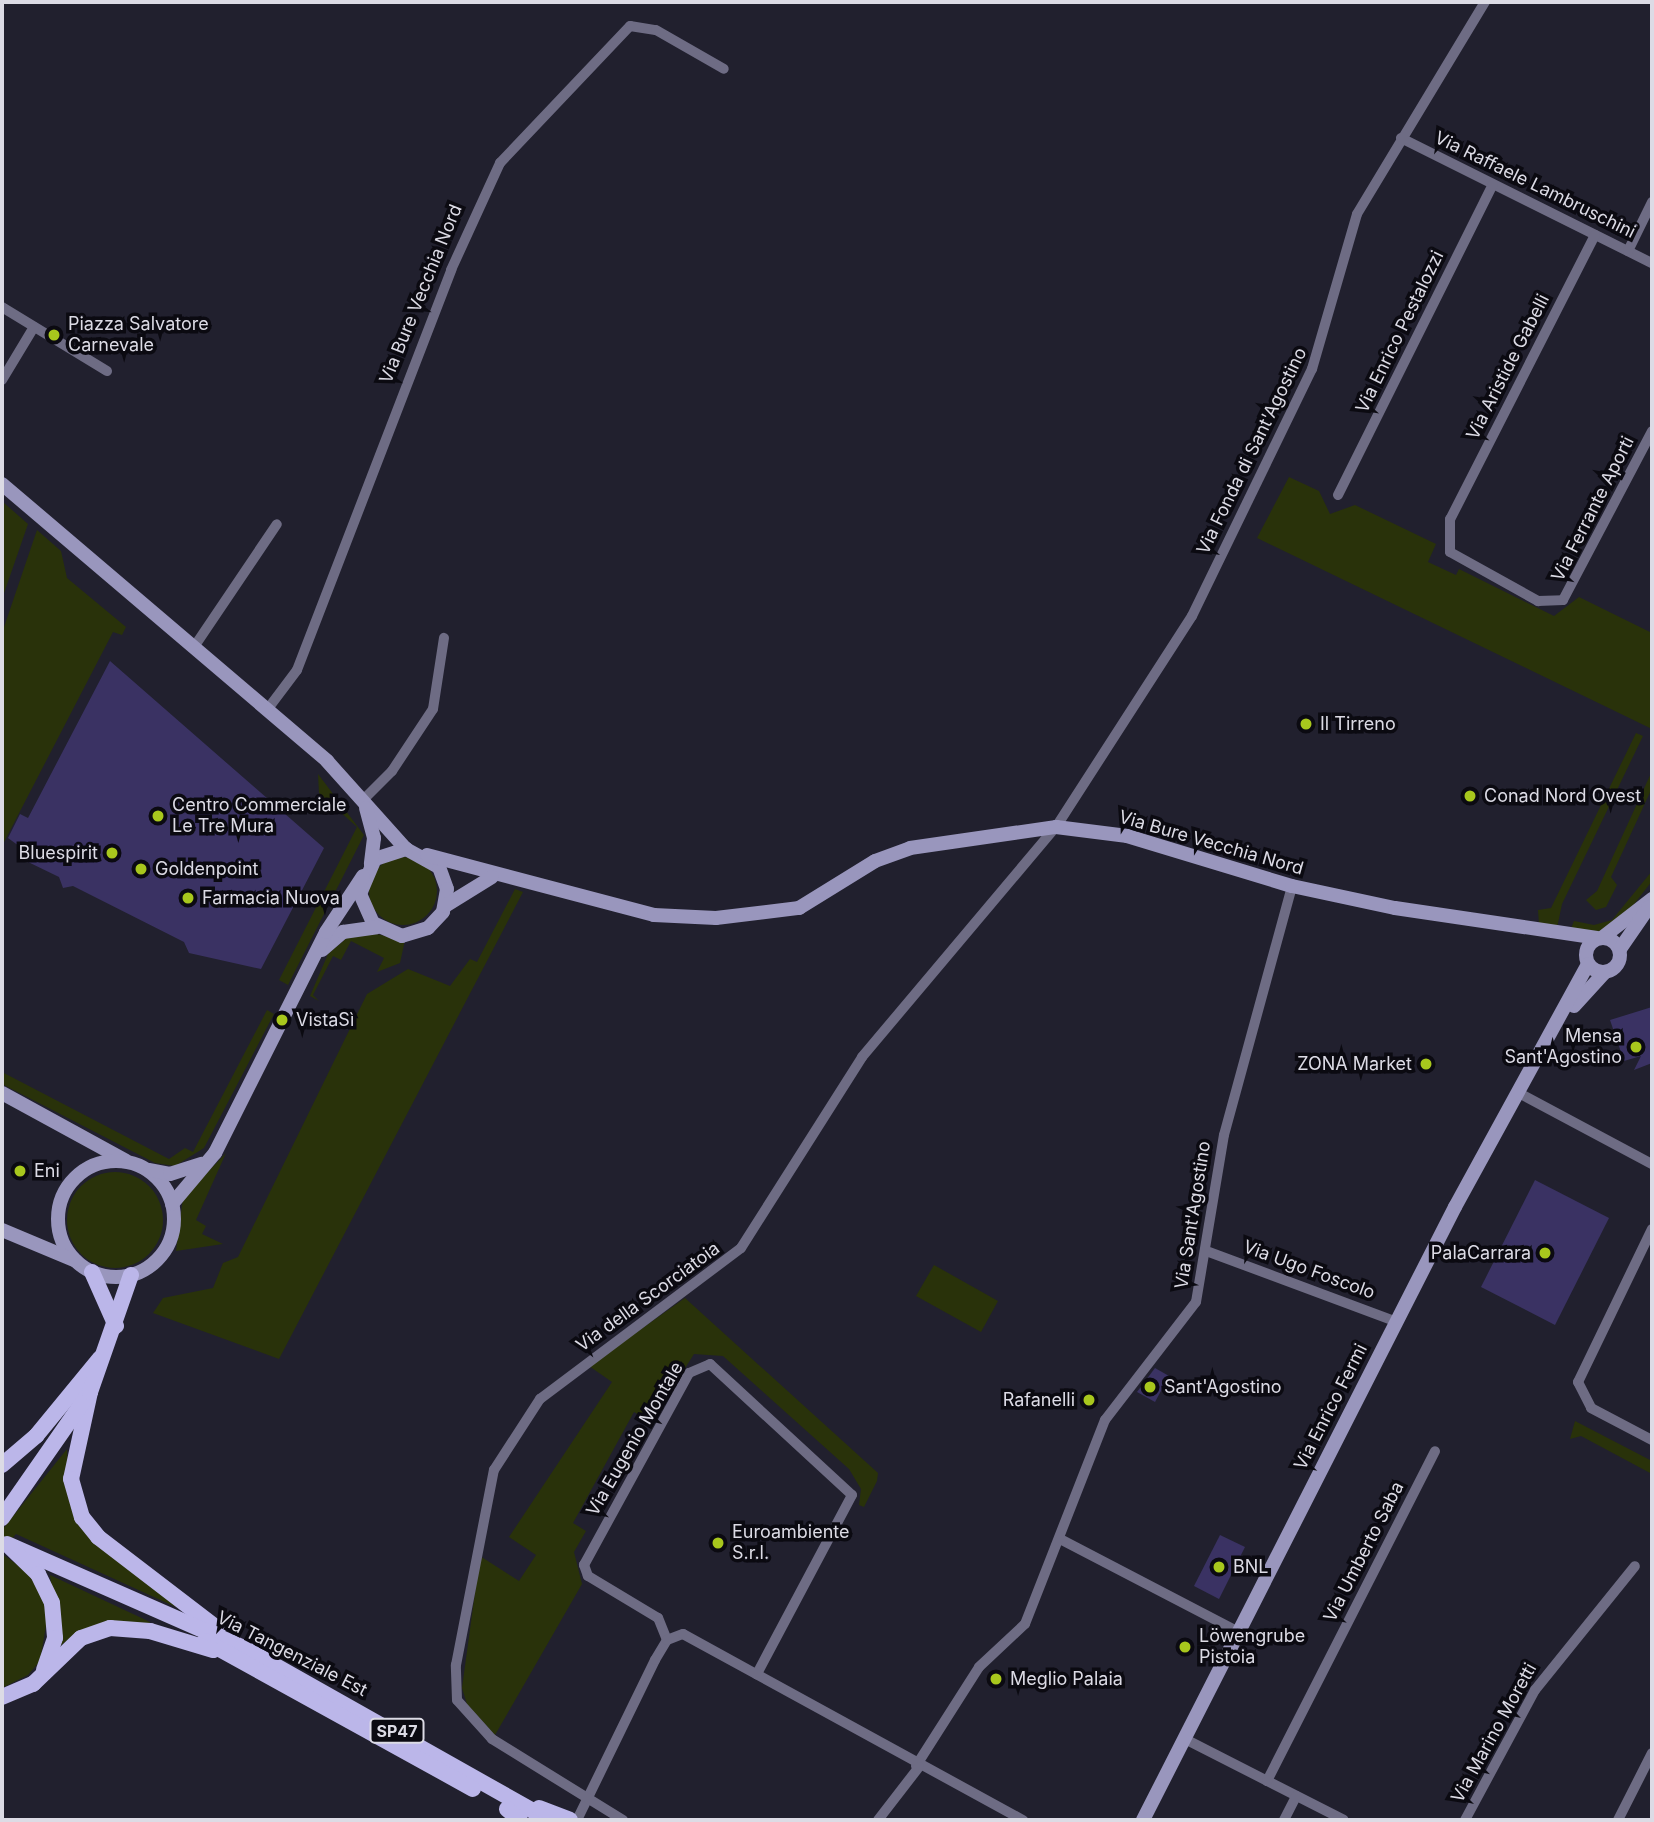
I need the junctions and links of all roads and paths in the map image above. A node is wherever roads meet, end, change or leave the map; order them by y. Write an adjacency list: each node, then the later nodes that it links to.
1 (1485, 2): 3 (street, Via Fonda di Sant'Agostino)
2 (724, 69): 20 (street, Via Bure Vecchia Nord)
3 (1401, 138): 4 (street, Via Raffaele Lambruschini); 22 (street, Via Fonda di Sant'Agostino)
4 (1493, 184): 6 (street, Via Raffaele Lambruschini); 15 (street, Via Enrico Pestalozzi)
5 (1652, 202): 7 (street)
6 (1595, 235): 7 (street, Via Raffaele Lambruschini); 16 (street, Via Aristide Gabelli)
7 (1628, 251): 8 (street, Via Raffaele Lambruschini)
8 (1652, 263)
9 (2, 307): 10 (street)
10 (34, 327): 11 (street); 12 (street)
11 (107, 371)
12 (2, 380)
13 (1652, 431): 16 (street, Via Ferrante Aporti)
14 (2, 484): 19 (street)
15 (1338, 495)
16 (1453, 514)
17 (277, 524): 19 (street)
18 (444, 638): 21 (street)
19 (194, 647): 20 (street)
20 (267, 710): 21 (street)
21 (363, 800): 23 (street); 25 (street)
22 (1056, 827): 26 (street, Via Bure Vecchia Nord); 27 (street, Via Bure Vecchia Nord); 73 (street, Via della Scorciatoia)
23 (407, 849): 24 (street); 25 (street)
24 (427, 855): 26 (street, Via Bure Vecchia Nord); 29 (street)
25 (367, 870): 30 (street); 34 (street)
26 (492, 877): 29 (street)
27 (1292, 887): 31 (street, Via Bure Vecchia Nord); 47 (street, Via Sant'Agostino)
28 (1652, 901): 32 (street); 33 (street)
29 (445, 905): 30 (street)
30 (377, 927): 34 (street)
31 (1561, 938): 32 (street); 35 (street)
32 (1600, 938): 33 (street); 35 (street)
33 (1619, 949): 36 (street)
34 (319, 953): 40 (street)
35 (1587, 960): 36 (street); 37 (street)
36 (1605, 972): 37 (street)
37 (1563, 1017): 38 (street, Via Enrico Fermi)
38 (1517, 1091): 42 (street); 51 (street, Via Enrico Fermi)
39 (2, 1093): 41 (street)
40 (208, 1161): 43 (street); 44 (street)
41 (128, 1162): 43 (street); 48 (street)
42 (1652, 1164)
43 (144, 1168): 44 (street)
44 (172, 1204): 50 (street)
45 (1652, 1229): 55 (street)
46 (2, 1230): 48 (street)
47 (1209, 1252): 51 (street, Via Ugo Foscolo); 59 (street, Via Sant'Agostino)
48 (76, 1262): 49 (street)
49 (92, 1272): 50 (street); 52 (main road)
50 (131, 1275): 52 (main road)
51 (1397, 1322): 62 (street, Via Enrico Fermi)
52 (116, 1326): 53 (main road)
53 (110, 1346): 54 (main road); 57 (main road)
54 (90, 1392): 58 (main road); 64 (main road)
55 (1652, 1440)
56 (1435, 1451): 71 (street, Via Umberto Saba)
57 (2, 1465)
58 (2, 1518)
59 (1062, 1540): 62 (street); 70 (street, Via Sant'Agostino)
60 (4, 1543): 64 (main road, Via Tangenziale Est / SP47); 66 (main road)
61 (1635, 1566): 84 (street, Via Marino Moretti)
62 (1239, 1632): 68 (street, Via Enrico Fermi)
63 (667, 1640): 65 (street); 65 (street, Via Eugenio Montale); 73 (street)
64 (241, 1653): 66 (main road); 74 (main road, Via Tangenziale Est / SP47)
65 (757, 1674): 70 (street)
66 (42, 1675): 67 (main road)
67 (2, 1697)
68 (1185, 1739): 71 (street); 81 (street, Via Enrico Fermi)
69 (1652, 1753): 85 (street)
70 (918, 1767): 79 (street, Via Sant'Agostino); 80 (street)
71 (1267, 1781): 72 (street)
72 (1296, 1796): 82 (street); 83 (street)
73 (586, 1801): 77 (street); 78 (street)
74 (510, 1805): 75 (main road); 76 (main road, Via Tangenziale Est / SP47); 77 (main road)
75 (520, 1820)
76 (528, 1820)
77 (566, 1820)
78 (623, 1820)
79 (878, 1820)
80 (1023, 1820)
81 (1143, 1820)
82 (1284, 1820)
83 (1344, 1820)
84 (1465, 1820)
85 (1618, 1820)

